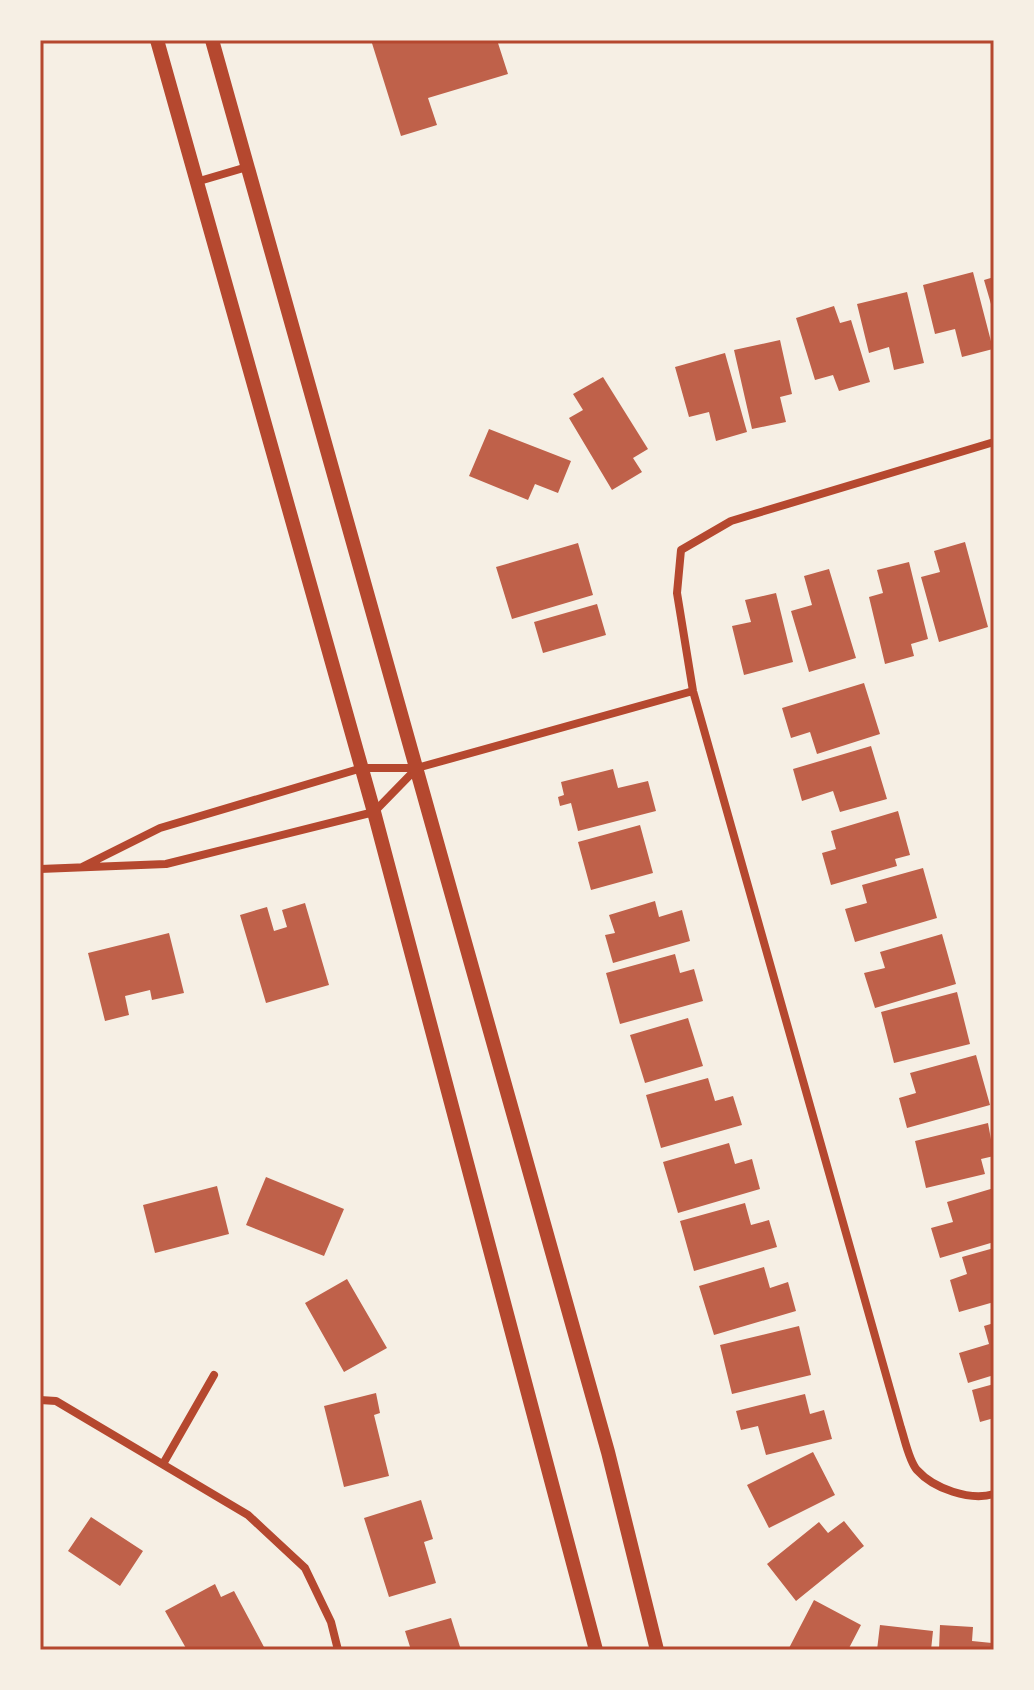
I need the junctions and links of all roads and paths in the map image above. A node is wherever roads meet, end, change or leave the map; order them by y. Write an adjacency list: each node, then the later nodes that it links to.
1 (157, 40): 4 (street)
2 (212, 40): 3 (street)
3 (247, 167): 4 (street); 8 (street)
4 (196, 182): 7 (street)
5 (994, 442): 6 (street)
6 (693, 691): 8 (street); 15 (street)
7 (362, 768): 8 (street); 9 (street); 10 (street)
8 (417, 768): 9 (street); 18 (street)
9 (374, 812): 10 (street); 17 (street)
10 (82, 867): 11 (street)
11 (40, 869)
12 (214, 1375): 14 (street)
13 (40, 1400): 14 (street)
14 (163, 1464): 16 (street)
15 (994, 1494)
16 (338, 1650)
17 (596, 1650)
18 (657, 1650)

